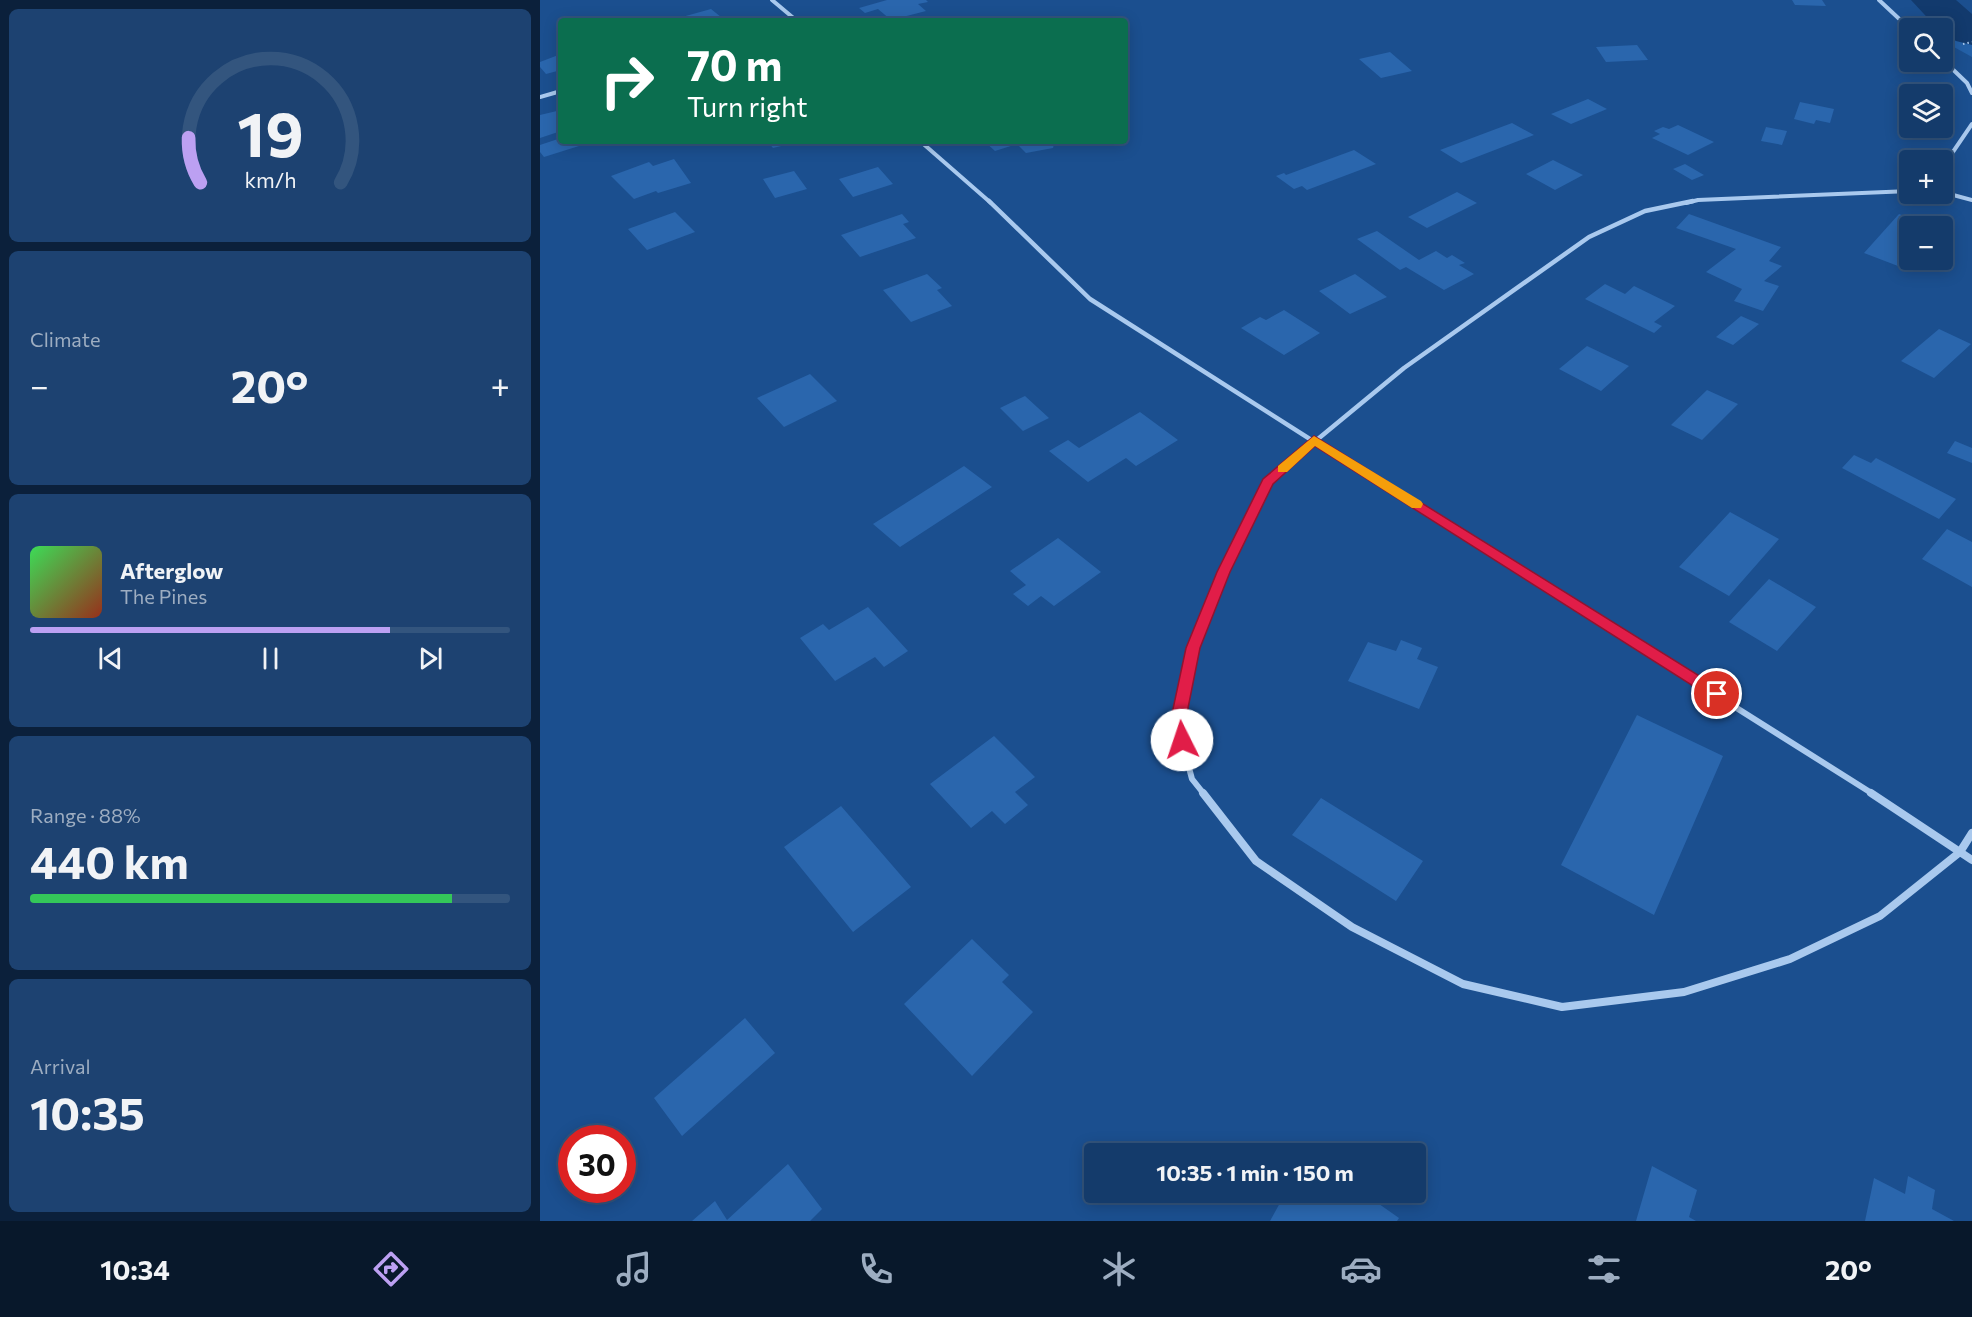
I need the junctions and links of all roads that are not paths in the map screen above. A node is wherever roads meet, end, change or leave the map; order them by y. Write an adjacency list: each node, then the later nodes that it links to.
1 (772, 0): 3 (street)
2 (1879, 0): 4 (street)
3 (793, 18)
4 (1899, 18)
5 (1953, 70): 7 (street)
6 (558, 92): 8 (street)
7 (1972, 93)
8 (540, 97)
9 (1972, 124): 11 (street)
10 (924, 144): 15 (street)
11 (1953, 152)
12 (1899, 191): 15 (street)
13 (1953, 195): 14 (street)
14 (1972, 200)
15 (1314, 440): 17 (street); 17 (street)
16 (1972, 833): 17 (street)
17 (1960, 852): 18 (street)
18 (1972, 860)

